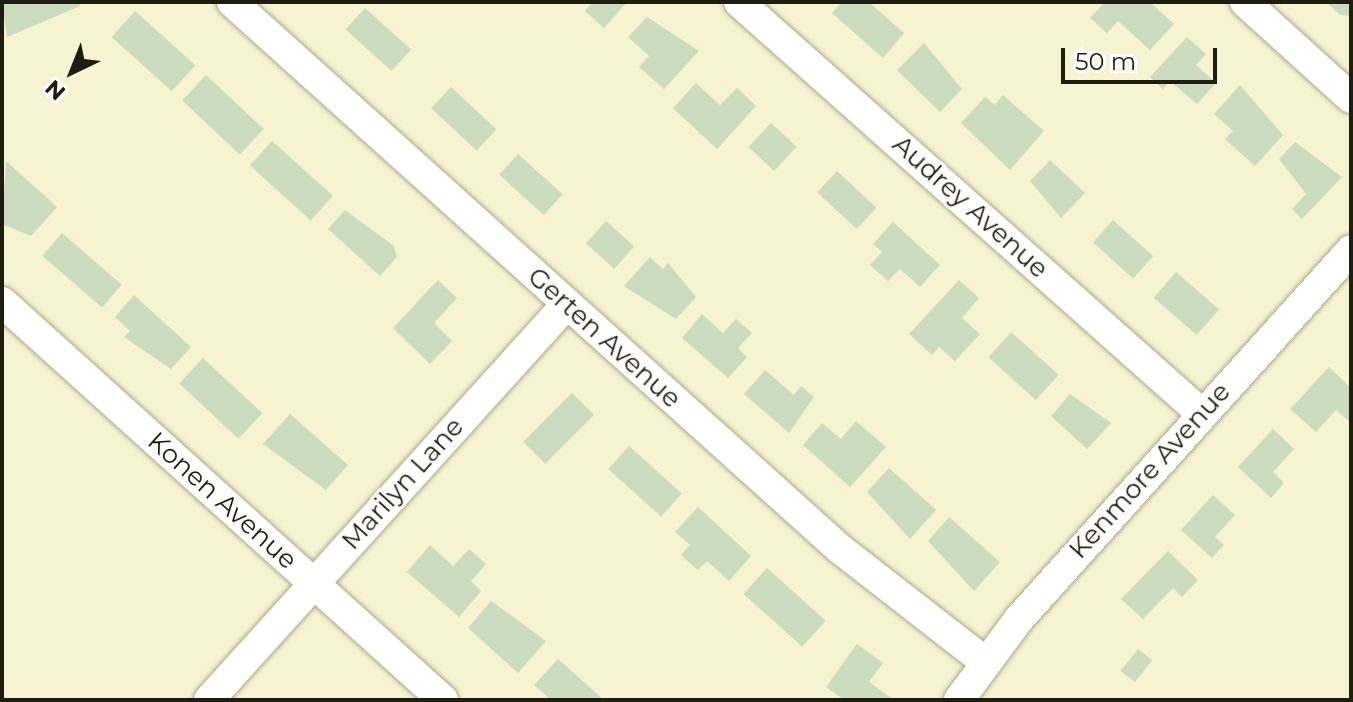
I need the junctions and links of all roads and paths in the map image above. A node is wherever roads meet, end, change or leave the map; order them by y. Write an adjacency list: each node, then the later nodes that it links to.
1 (232, 2): 7 (street, Gerten Avenue)
2 (739, 2): 8 (street, Audrey Avenue)
3 (1245, 2): 4 (street)
4 (1351, 98)
5 (1351, 250): 8 (street, Kenmore Avenue)
6 (2, 302): 9 (street, Konen Avenue)
7 (566, 305): 9 (street, Marilyn Lane); 10 (street, Gerten Avenue)
8 (1201, 413): 10 (street, Kenmore Avenue)
9 (313, 583): 11 (street, Marilyn Lane); 12 (street, Konen Avenue)
10 (985, 662): 13 (street, Kenmore Avenue)
11 (209, 700)
12 (443, 700)
13 (959, 700)

